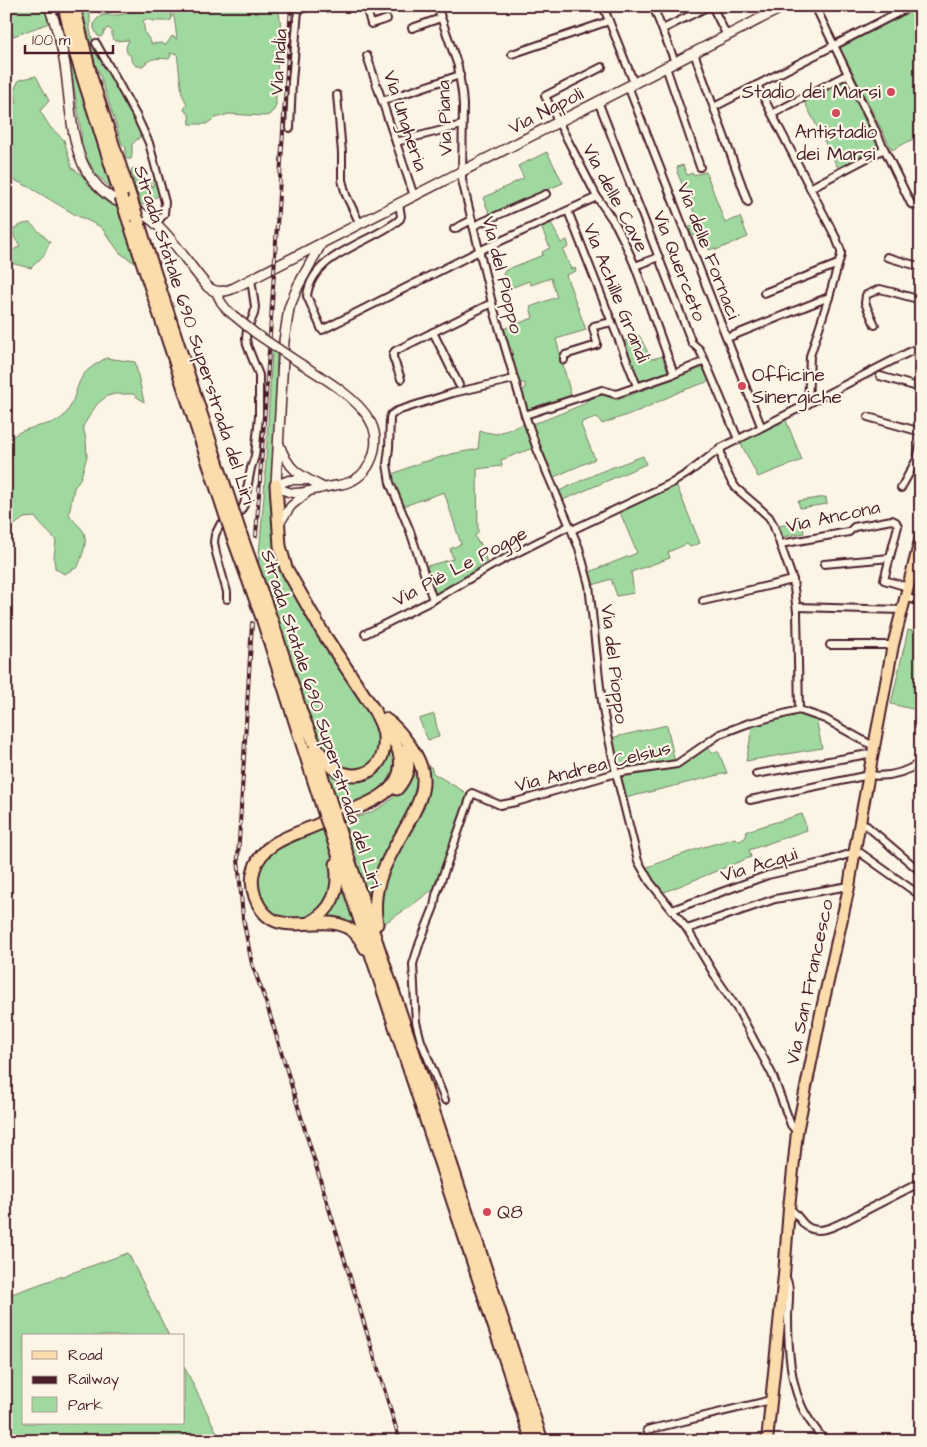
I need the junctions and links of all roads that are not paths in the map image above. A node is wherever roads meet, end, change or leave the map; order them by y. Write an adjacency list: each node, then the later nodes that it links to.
1 (49, 6): 53 (main road)
2 (64, 6): 51 (highway, Strada Statale 690 Superstrada del Liri, bridge)
3 (74, 6): 51 (highway, Strada Statale 690 Superstrada del Liri, bridge)
4 (310, 6): 38 (street, Via India)
5 (366, 6): 14 (street)
6 (437, 6): 13 (street, Via Piana)
7 (603, 6): 15 (street, Via delle Fornaci)
8 (653, 6): 17 (street)
9 (711, 6): 17 (street); 18 (street)
10 (785, 6): 18 (main road, Via Napoli)
11 (815, 6): 20 (street)
12 (911, 6): 20 (street)
13 (442, 18): 16 (street); 28 (street, Via Piana)
14 (387, 19)
15 (609, 20): 22 (street); 29 (street, Via delle Fornaci)
16 (412, 28)
17 (663, 29): 24 (street)
18 (727, 36): 21 (main road, Via Napoli)
19 (96, 43): 53 (street)
20 (834, 45): 27 (street); 30 (street)
21 (694, 53): 24 (main road, Via Napoli); 34 (street)
22 (512, 54)
23 (368, 56): 32 (street, Via Ungheria)
24 (675, 62): 26 (main road, Via Napoli)
25 (602, 67): 36 (street, Via delle Cave)
26 (666, 67): 29 (main road, Via Napoli); 41 (street)
27 (848, 74): 35 (street); 40 (street)
28 (460, 75): 32 (street); 37 (street, Via Piana)
29 (630, 85): 33 (main road, Via Napoli); 72 (street, Via delle Fornaci)
30 (757, 85): 34 (street); 35 (street)
31 (337, 95): 54 (street)
32 (382, 101): 39 (street, Via Ungheria)
33 (598, 102): 36 (main road, Via Napoli); 58 (street, Via Querceto)
34 (714, 107): 47 (street)
35 (772, 114): 43 (street)
36 (557, 122): 42 (main road, Via Napoli); 46 (street, Via delle Cave)
37 (462, 125): 39 (street); 42 (street, Via Piana)
38 (290, 128)
39 (396, 142): 45 (street, Via Ungheria)
40 (884, 149): 43 (street); 49 (street)
41 (700, 167)
42 (462, 172): 45 (main road, Via Napoli); 52 (street, Via del Pioppo)
43 (810, 188): 60 (street)
44 (546, 194): 52 (street)
45 (414, 196): 48 (main road, Via Napoli)
46 (596, 197): 50 (street); 61 (street, Via delle Cave)
47 (748, 202)
48 (399, 204): 54 (main road, Via Napoli); 57 (street)
49 (921, 207)
50 (568, 211): 57 (street); 69 (street, Via Achille Grandi)
51 (133, 218): 99 (highway, Strada Statale 690 Superstrada del Liri, bridge)
52 (473, 223): 55 (street); 57 (street, Via del Pioppo)
53 (156, 224): 64 (main road)
54 (360, 224): 56 (main road, Via Napoli)
55 (454, 229)
56 (321, 243): 63 (main road, Via Napoli); 88 (main road)
57 (479, 251): 68 (street, Via del Pioppo)
58 (659, 257): 61 (street); 75 (street, Via Querceto)
59 (886, 257): 62 (street)
60 (838, 264): 65 (street); 66 (street)
61 (635, 266): 76 (street, Via delle Cave)
62 (921, 267)
63 (251, 280): 64 (main road, Via Napoli); 107 (street)
64 (216, 292): 94 (street, bridge)
65 (764, 293)
66 (829, 297): 72 (street); 83 (street)
67 (921, 300): 70 (street)
68 (492, 303): 71 (street); 79 (street, Via del Pioppo)
69 (612, 322): 74 (street); 81 (street, Via Achille Grandi)
70 (875, 325)
71 (433, 332): 78 (street); 80 (street)
72 (727, 338): 86 (street, Via delle Fornaci)
73 (921, 346): 83 (street, Via Piè Le Pogge)
74 (564, 360)
75 (705, 361): 76 (street); 89 (street, Via Querceto)
76 (674, 374): 81 (street)
77 (880, 376): 82 (street)
78 (401, 379)
79 (514, 380): 84 (street, Via del Pioppo); 108 (street)
80 (459, 385)
81 (637, 386): 84 (street)
82 (921, 388)
83 (808, 404): 86 (street, Via Piè Le Pogge)
84 (525, 416): 98 (street, Via del Pioppo)
85 (868, 417): 87 (street)
86 (762, 426): 89 (street, Via Piè Le Pogge)
87 (921, 432)
88 (278, 439): 92 (street); 93 (main road)
89 (738, 439): 91 (street, Via Piè Le Pogge)
90 (921, 444): 95 (street)
91 (721, 448): 98 (street, Via Piè Le Pogge); 101 (street)
92 (308, 480): 93 (street); 94 (street)
93 (276, 485): 96 (street); 97 (highway)
94 (323, 487): 96 (street)
95 (901, 488)
96 (308, 492): 97 (street)
97 (278, 526): 118 (highway)
98 (571, 528): 108 (street, Via Piè Le Pogge); 121 (street, Via del Pioppo)
99 (236, 534): 117 (highway, Strada Statale 690 Superstrada del Liri); 125 (highway, Strada Statale 690 Superstrada del Liri)
100 (921, 537): 105 (main road, Via San Francesco)
101 (780, 544): 102 (street, Via Ancona); 104 (street)
102 (890, 558): 103 (street); 105 (street, Via Ancona)
103 (824, 564)
104 (793, 580): 109 (street); 111 (street)
105 (908, 587): 106 (main road, Via San Francesco)
106 (906, 598): 110 (street); 112 (main road, Via San Francesco)
107 (227, 599)
108 (433, 600): 113 (street, Via Piè Le Pogge)
109 (703, 601)
110 (921, 601)
111 (797, 607): 112 (street); 116 (street)
112 (902, 610): 115 (main road, Via San Francesco)
113 (365, 634)
114 (830, 645): 115 (street)
115 (894, 645): 119 (main road, Via San Francesco)
116 (799, 710): 119 (street); 121 (street, Via Andrea Celsius)
117 (302, 715): 118 (highway); 125 (highway, Strada Statale 690 Superstrada del Liri)
118 (382, 720): 125 (highway); 134 (highway)
119 (874, 750): 122 (street); 123 (main road, Via San Francesco)
120 (921, 762): 123 (street)
121 (616, 773): 131 (street, Via del Pioppo); 135 (street, Via Andrea Celsius)
122 (756, 774)
123 (869, 775): 124 (street); 126 (main road, Via San Francesco)
124 (750, 800)
125 (329, 821): 132 (highway); 132 (highway); 134 (highway, Strada Statale 690 Superstrada del Liri)
126 (860, 821): 127 (main road, Via San Francesco); 128 (street)
127 (855, 851): 129 (main road, Via San Francesco); 130 (street); 131 (street, Via Acqui)
128 (921, 872)
129 (850, 887): 133 (street); 136 (main road, Via San Francesco)
130 (921, 896)
131 (672, 910): 133 (street, Via del Pioppo)
132 (309, 923): 134 (highway)
133 (687, 929): 136 (street, Via del Pioppo)
134 (382, 971): 142 (highway, Strada Statale 690 Superstrada del Liri); 143 (highway, Strada Statale 690 Superstrada del Liri)
135 (445, 1100)
136 (797, 1132): 138 (main road, Via San Francesco)
137 (921, 1182): 138 (street)
138 (789, 1208): 139 (main road, Via San Francesco)
139 (784, 1275): 140 (main road, Via San Francesco); 145 (street)
140 (771, 1400): 141 (street); 144 (main road, Via San Francesco)
141 (647, 1430)
142 (532, 1441)
143 (542, 1441)
144 (767, 1441)
145 (825, 1441)

